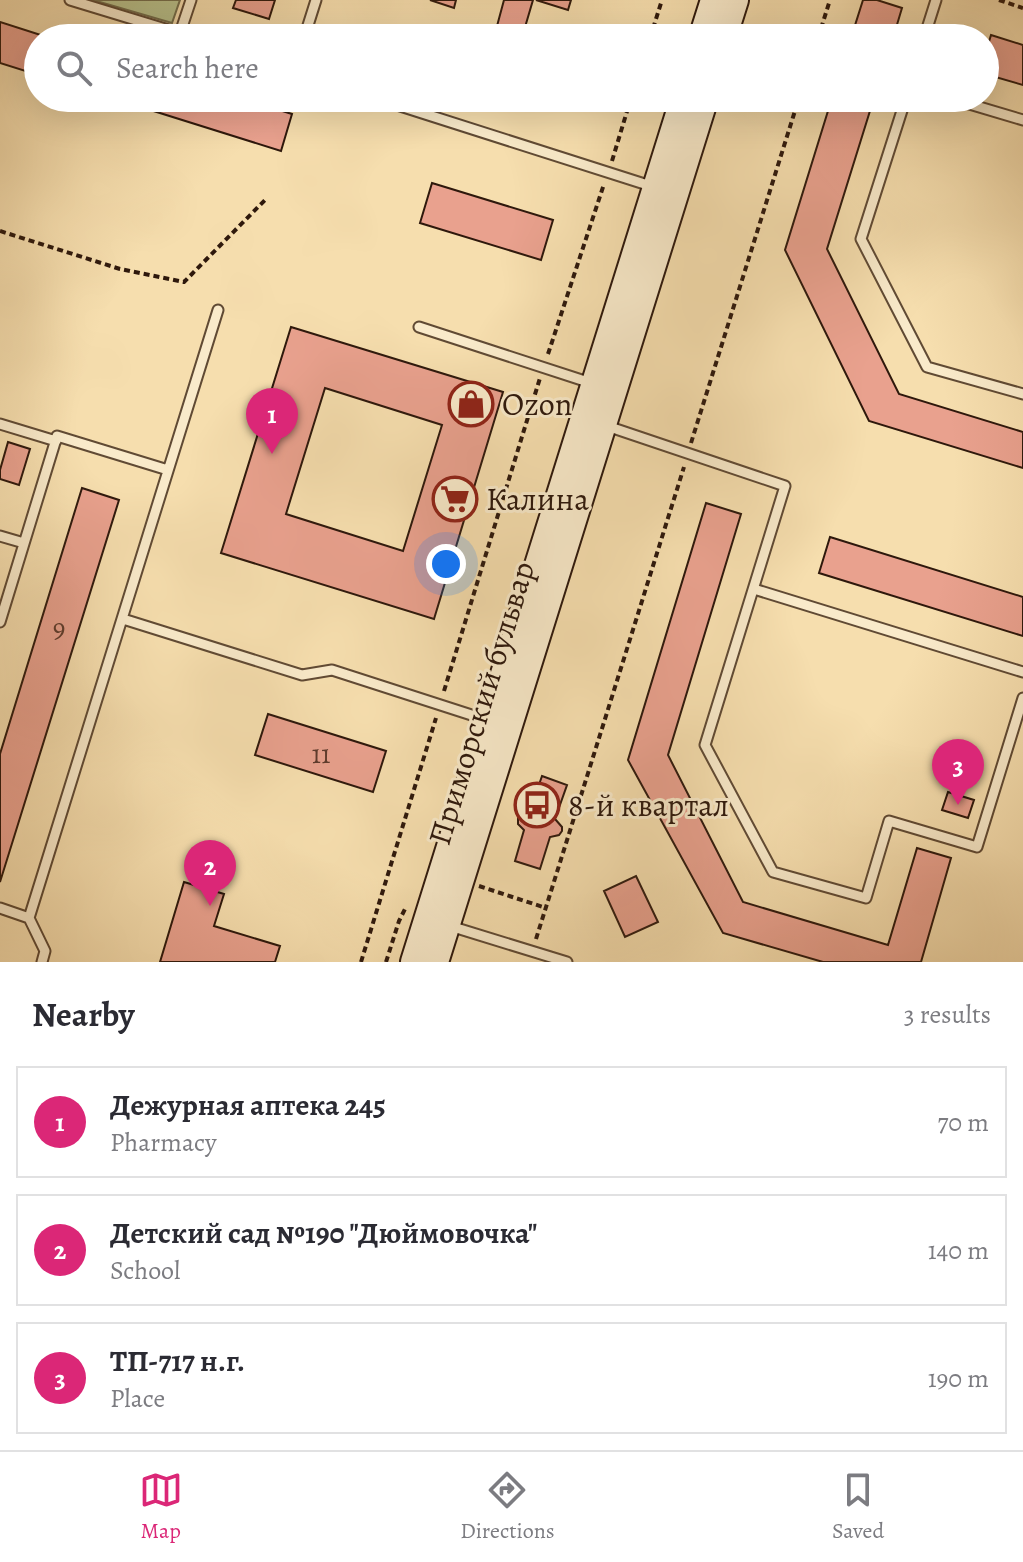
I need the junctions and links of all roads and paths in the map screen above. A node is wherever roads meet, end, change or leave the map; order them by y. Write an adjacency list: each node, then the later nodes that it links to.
1 (70, 0): 11 (lane)
2 (191, 0): 12 (lane)
3 (316, 0): 13 (lane)
4 (662, 0): 14 (path)
5 (714, 0): 15 (main road)
6 (735, 0): 16 (main road)
7 (830, 0): 17 (path)
8 (936, 0): 18 (lane)
9 (999, 0): 10 (path)
10 (1023, 8)
11 (150, 24)
12 (183, 24)
13 (308, 24)
14 (654, 24)
15 (706, 24)
16 (727, 24)
17 (822, 24)
18 (928, 24)
19 (419, 112): 27 (lane)
20 (627, 112): 27 (path)
21 (680, 112): 28 (main road)
22 (701, 112): 37 (main road, Приморский бульвар)
23 (795, 112): 39 (path)
24 (902, 112): 35 (lane)
25 (996, 112): 26 (lane)
26 (1023, 120)
27 (608, 172): 28 (lane); 33 (path)
28 (656, 187): 34 (main road)
29 (266, 199): 30 (path)
30 (0, 231)
31 (218, 310): 40 (lane)
32 (419, 327): 33 (lane)
33 (543, 368): 34 (lane); 48 (path)
34 (595, 384): 49 (main road)
35 (1023, 394)
36 (0, 424): 38 (lane)
37 (604, 425): 39 (lane); 54 (main road, Приморский бульвар)
38 (56, 441): 40 (lane); 42 (lane)
39 (688, 454): 43 (lane); 52 (path)
40 (168, 470): 44 (lane)
41 (0, 536): 42 (lane)
42 (24, 543): 45 (lane)
43 (754, 589): 46 (lane); 47 (lane)
44 (123, 619): 48 (lane); 53 (lane)
45 (0, 622)
46 (1023, 672)
47 (1023, 698)
48 (440, 705): 49 (lane); 57 (path)
49 (490, 721): 58 (main road)
50 (473, 884): 52 (path)
51 (0, 908): 53 (lane)
52 (546, 908): 55 (path)
53 (29, 918): 56 (lane)
54 (447, 925): 55 (lane); 59 (main road, Приморский бульвар)
55 (532, 951): 60 (lane)
56 (42, 962)
57 (361, 962)
58 (414, 962)
59 (435, 962)
60 (567, 962)

